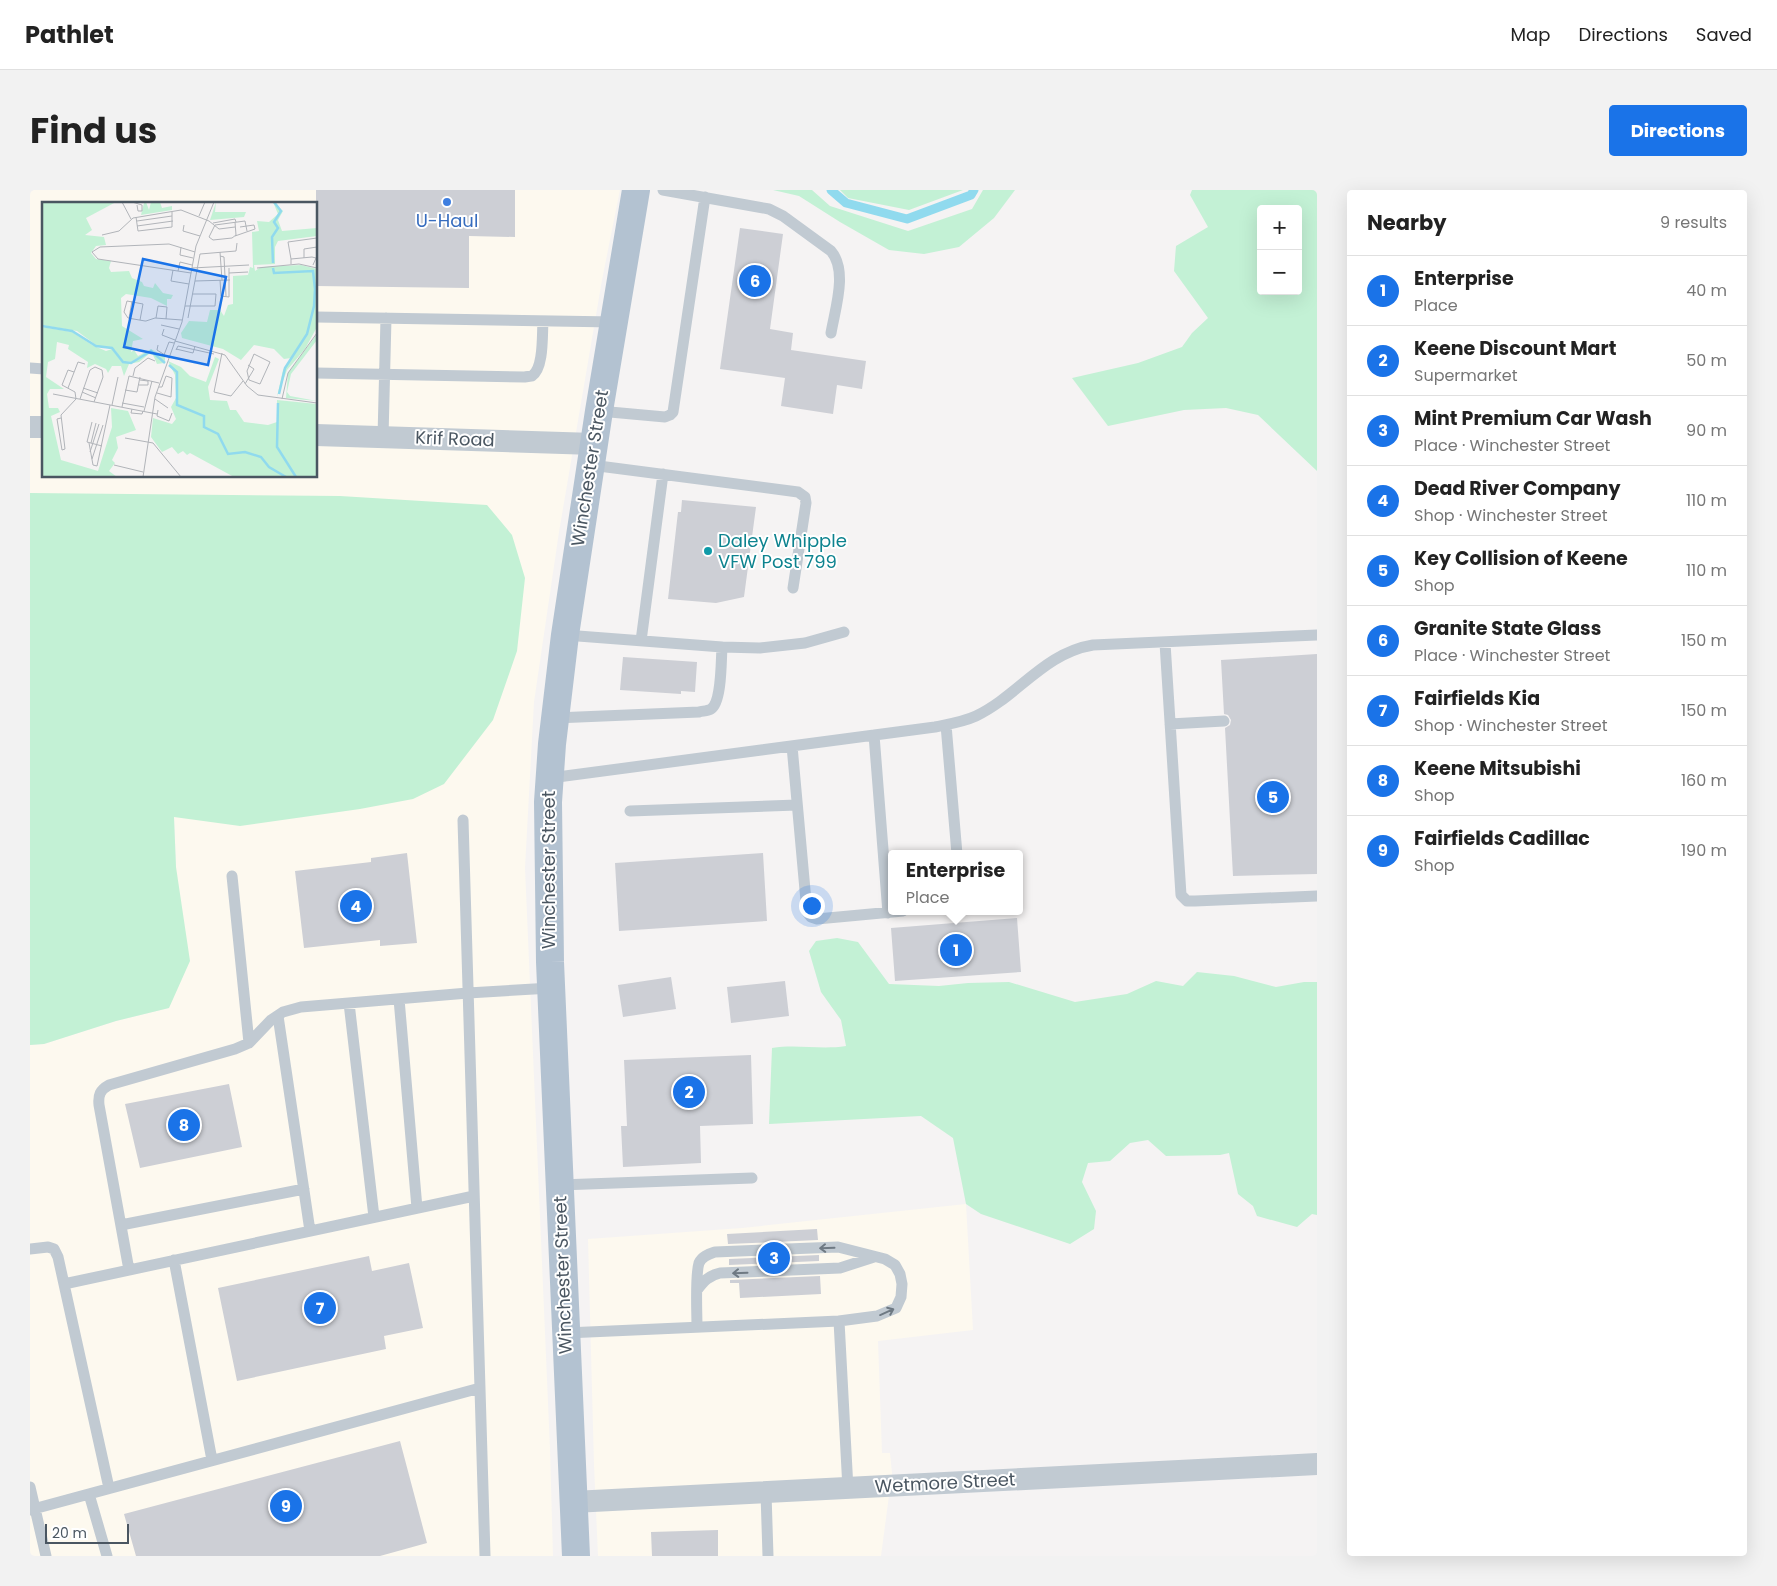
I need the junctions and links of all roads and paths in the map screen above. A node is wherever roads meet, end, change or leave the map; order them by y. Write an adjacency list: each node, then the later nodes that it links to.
1 (636, 190): 7 (main road, Winchester Street)
2 (663, 190): 3 (lane)
3 (705, 197): 8 (lane); 11 (lane)
4 (318, 317): 5 (lane)
5 (386, 318): 6 (lane); 10 (lane)
6 (543, 321): 7 (lane); 10 (lane)
7 (614, 322): 11 (main road, Winchester Street)
8 (830, 333)
9 (318, 373): 10 (lane)
10 (384, 374): 13 (lane)
11 (599, 411): 14 (main road, Winchester Street)
12 (318, 435): 13 (street, Krif Road)
13 (383, 437): 14 (street, Krif Road)
14 (592, 455): 15 (lane); 18 (main road, Winchester Street)
15 (663, 474): 16 (lane); 20 (lane)
16 (793, 588)
17 (844, 632): 22 (lane)
18 (565, 635): 20 (lane); 23 (main road, Winchester Street)
19 (1317, 635): 21 (lane)
20 (641, 641): 22 (lane)
21 (1165, 643): 25 (lane); 26 (lane)
22 (722, 647): 23 (lane)
23 (555, 718): 29 (main road, Winchester Street)
24 (1224, 721): 25 (lane)
25 (1170, 724): 35 (lane)
26 (946, 725): 27 (lane); 33 (lane)
27 (874, 735): 28 (lane); 36 (lane)
28 (792, 746): 29 (lane); 30 (lane)
29 (549, 778): 37 (main road, Winchester Street)
30 (797, 805): 31 (lane); 36 (lane)
31 (630, 811)
32 (463, 820): 38 (lane)
33 (957, 850)
34 (232, 876): 42 (lane)
35 (1317, 896)
36 (888, 913)
37 (551, 988): 38 (lane); 44 (main road, Winchester Street)
38 (468, 993): 39 (lane); 46 (lane)
39 (399, 999): 40 (lane); 47 (lane)
40 (349, 1003): 41 (lane); 48 (lane)
41 (278, 1016): 42 (lane); 45 (lane)
42 (249, 1043): 49 (lane)
43 (752, 1178): 44 (lane)
44 (560, 1185): 59 (main road, Winchester Street)
45 (304, 1190): 49 (lane); 50 (lane)
46 (474, 1196): 47 (lane); 60 (lane)
47 (417, 1208): 48 (lane)
48 (374, 1217): 50 (lane)
49 (120, 1225): 54 (lane)
50 (310, 1231): 53 (lane)
51 (30, 1248): 55 (lane)
52 (874, 1257): 56 (lane, one-way to 56); 56 (lane, one-way to 56); 57 (lane, one-way to 52)
53 (174, 1260): 54 (lane); 61 (lane)
54 (129, 1270): 55 (lane)
55 (64, 1284): 64 (lane)
56 (697, 1290): 58 (lane)
57 (839, 1321): 58 (lane); 65 (lane)
58 (697, 1328): 59 (lane)
59 (566, 1333): 68 (main road, Winchester Street)
60 (480, 1388): 61 (lane); 72 (lane)
61 (212, 1460): 64 (lane)
62 (1317, 1464): 65 (street, Wetmore Street)
63 (30, 1487): 69 (lane)
64 (109, 1488): 67 (lane)
65 (848, 1489): 66 (street, Wetmore Street)
66 (766, 1493): 68 (street, Wetmore Street); 74 (lane)
67 (89, 1494): 69 (lane); 71 (lane)
68 (573, 1502): 73 (main road, Winchester Street)
69 (32, 1509): 70 (lane)
70 (46, 1556)
71 (107, 1556)
72 (485, 1556)
73 (576, 1556)
74 (768, 1556)

